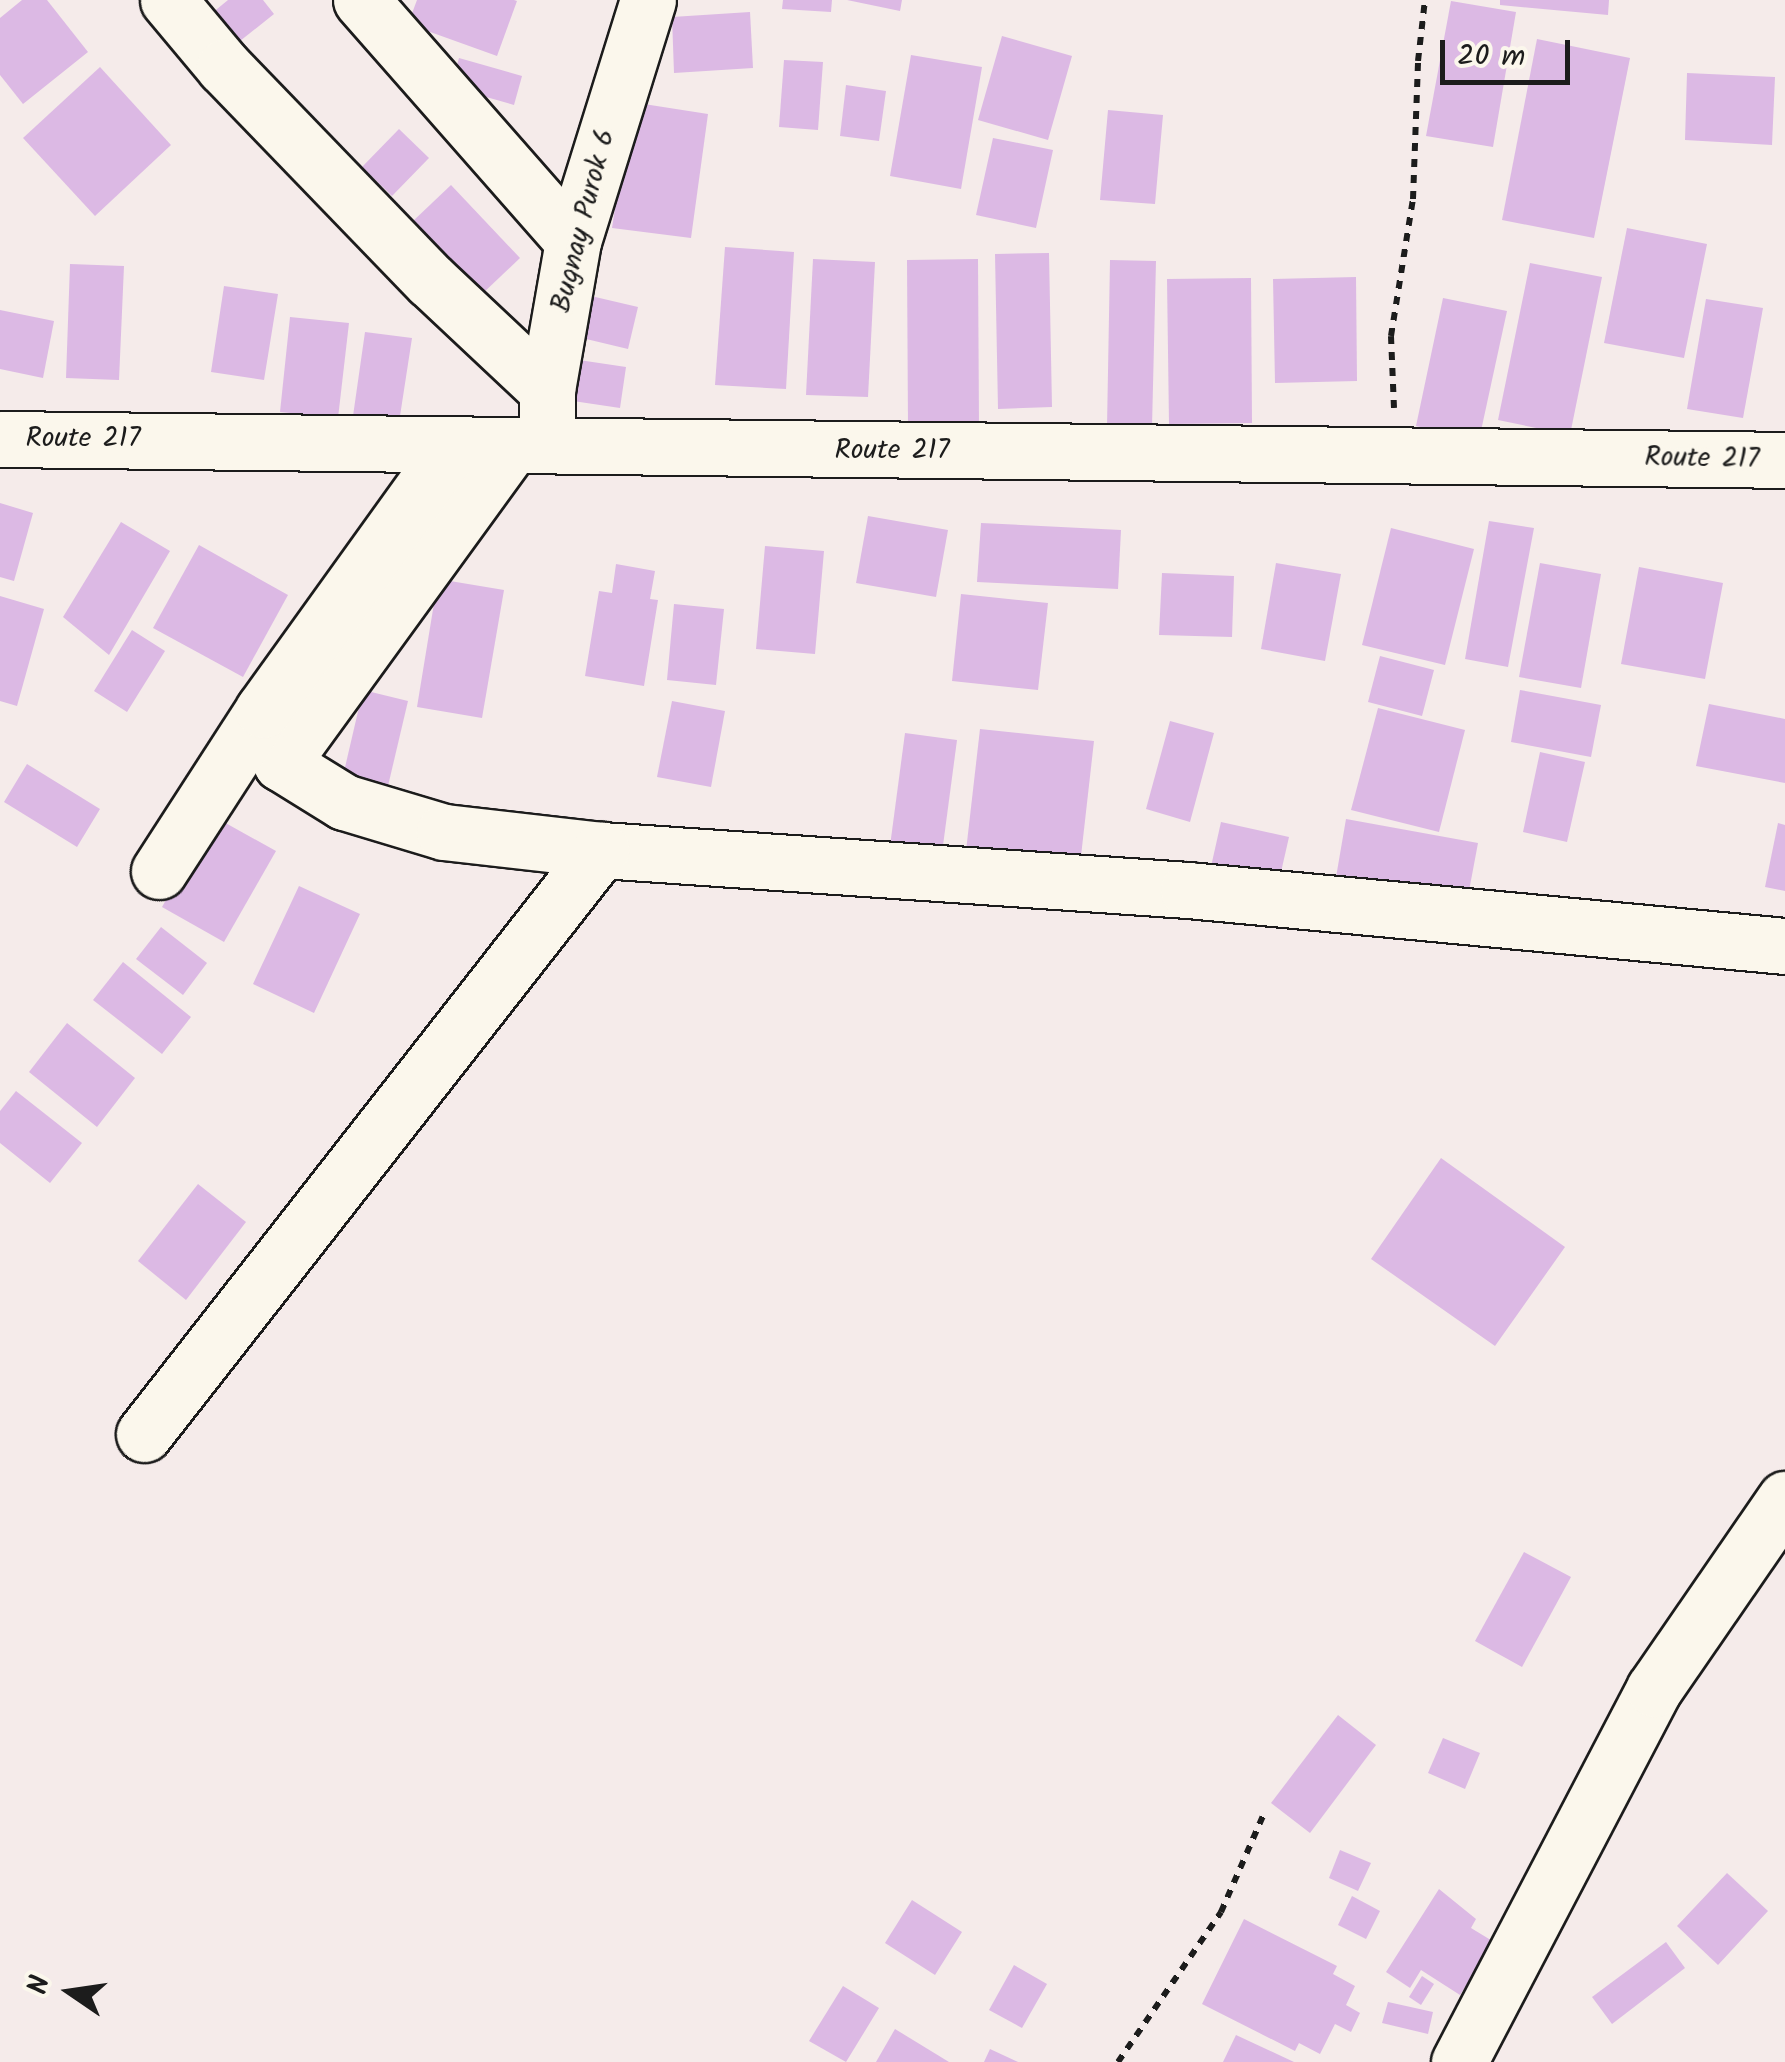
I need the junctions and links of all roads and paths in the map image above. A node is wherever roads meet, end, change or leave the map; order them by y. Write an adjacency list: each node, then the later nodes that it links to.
1 (168, 0): 6 (street)
2 (361, 0): 5 (street)
3 (648, 0): 5 (street, Bugnay Purok 6)
4 (1425, 0): 10 (path)
5 (573, 241): 6 (street, Bugnay Purok 6)
6 (547, 390): 9 (street, Bugnay Purok 6)
7 (0, 439): 8 (street, Route 217)
8 (453, 446): 9 (street, Route 217); 13 (street)
9 (529, 447): 10 (street, Route 217); 12 (street)
10 (1396, 454): 11 (street, Route 217)
11 (1785, 460)
12 (601, 850): 14 (street); 15 (street)
13 (160, 871)
14 (1785, 946)
15 (144, 1434)
16 (1785, 1499): 19 (street)
17 (1263, 1816): 18 (path)
18 (1118, 2062)
19 (1459, 2062)

